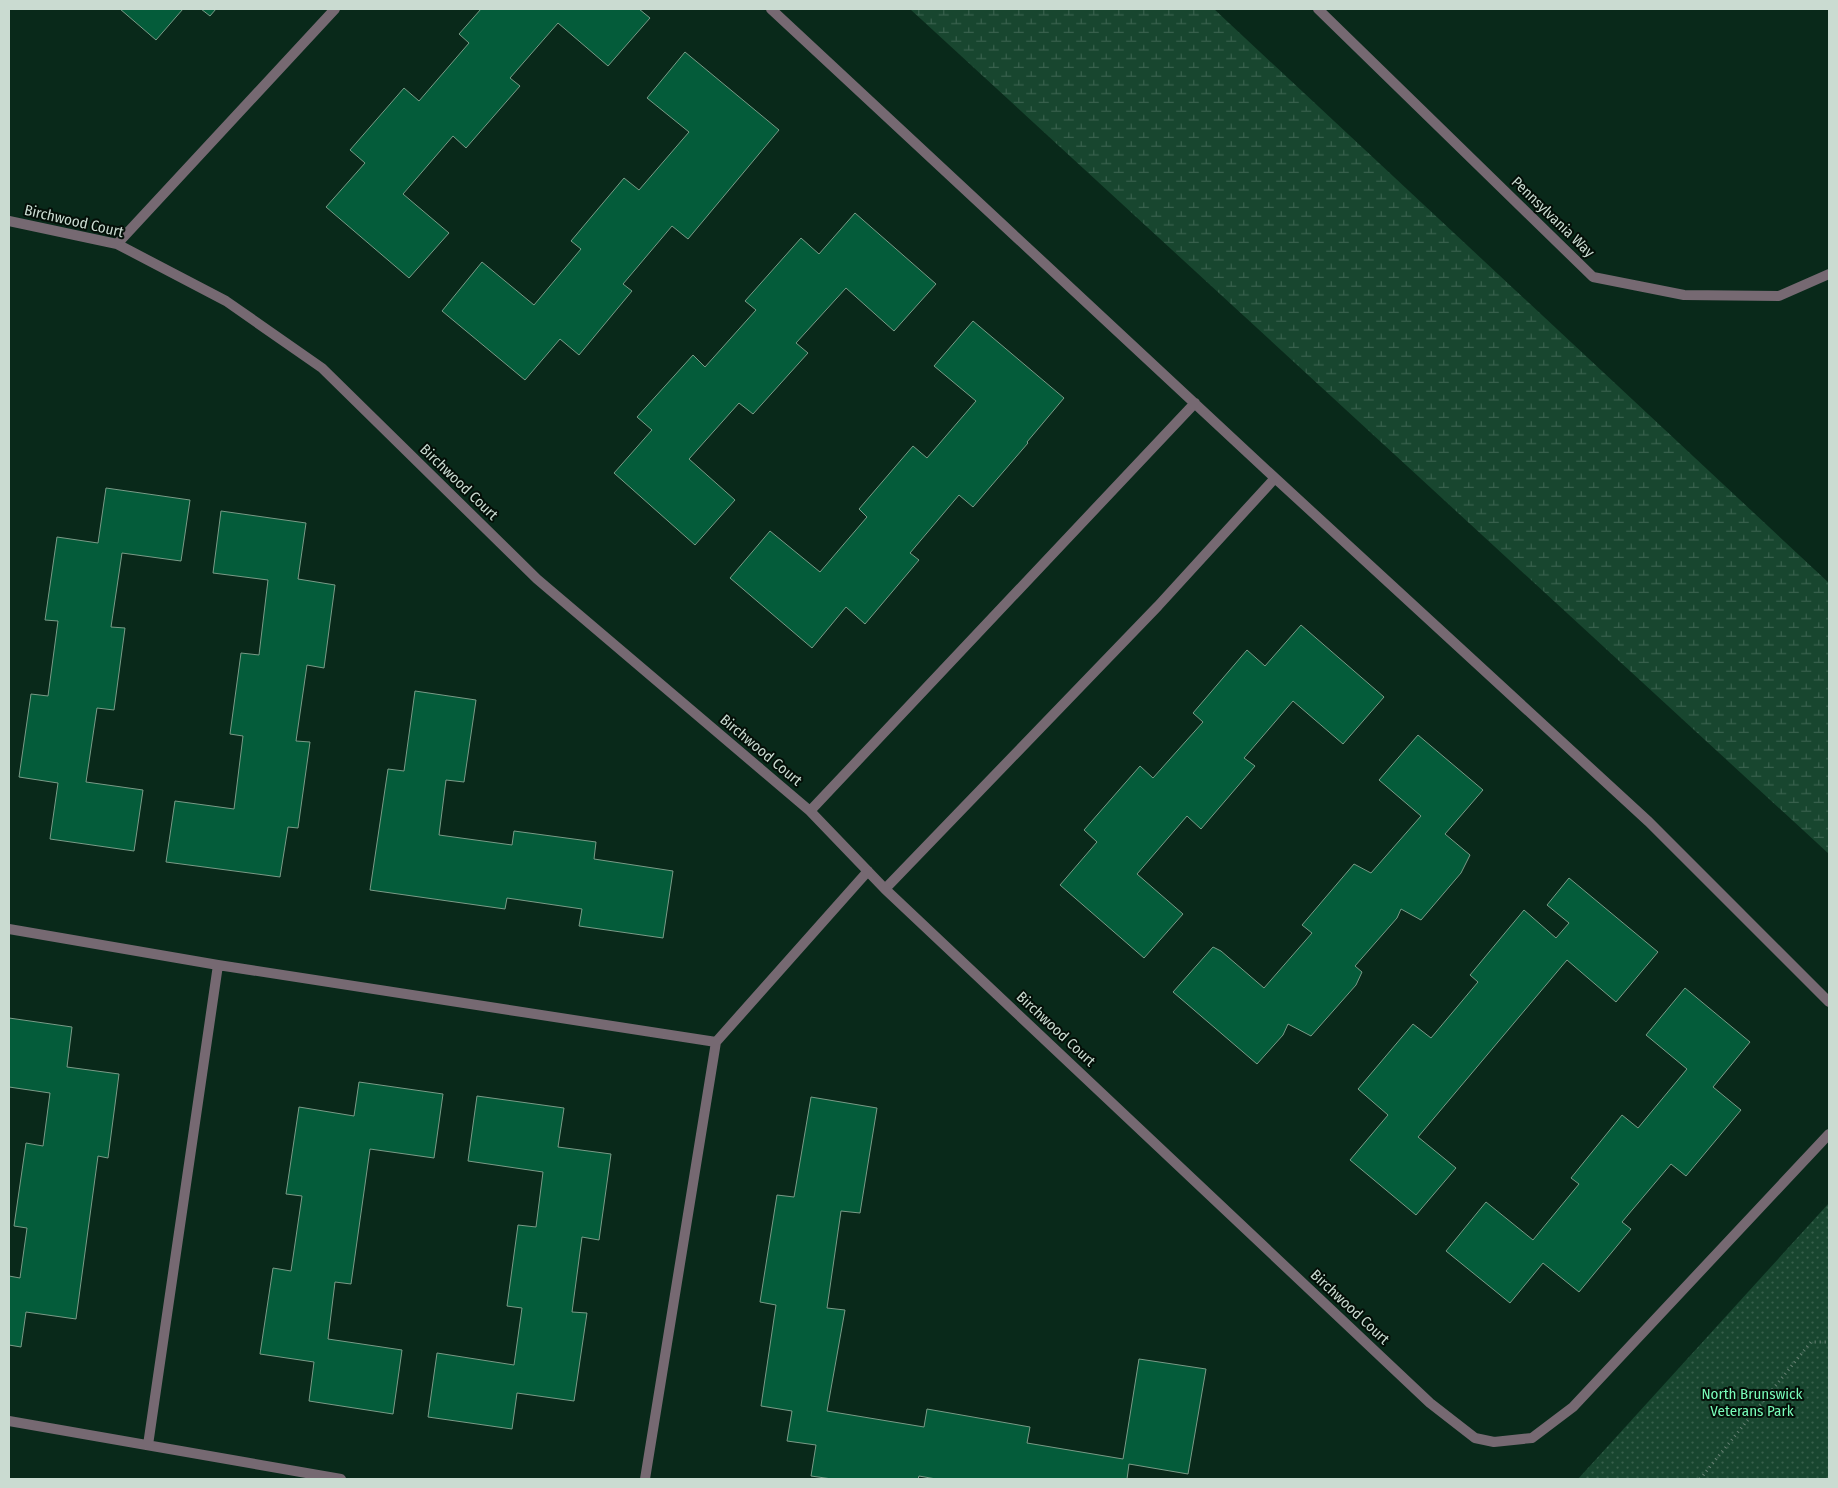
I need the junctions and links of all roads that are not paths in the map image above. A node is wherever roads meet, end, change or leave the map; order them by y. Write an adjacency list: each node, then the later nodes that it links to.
1 (335, 9): 5 (street)
2 (771, 9): 7 (street)
3 (1318, 9): 6 (street, Pennsylvania Way)
4 (9, 221): 5 (street, Birchwood Court)
5 (118, 244): 9 (street, Birchwood Court)
6 (1829, 274)
7 (1195, 403): 8 (street); 9 (street)
8 (1275, 478): 11 (street); 14 (street)
9 (810, 811): 10 (street, Birchwood Court)
10 (868, 871): 11 (street, Birchwood Court); 15 (street)
11 (885, 889): 16 (street, Birchwood Court)
12 (9, 929): 13 (street)
13 (218, 965): 15 (street); 18 (street)
14 (1829, 1002)
15 (716, 1042): 20 (street)
16 (1829, 1134)
17 (9, 1421): 18 (street)
18 (148, 1444): 19 (street)
19 (342, 1479)
20 (645, 1479)

